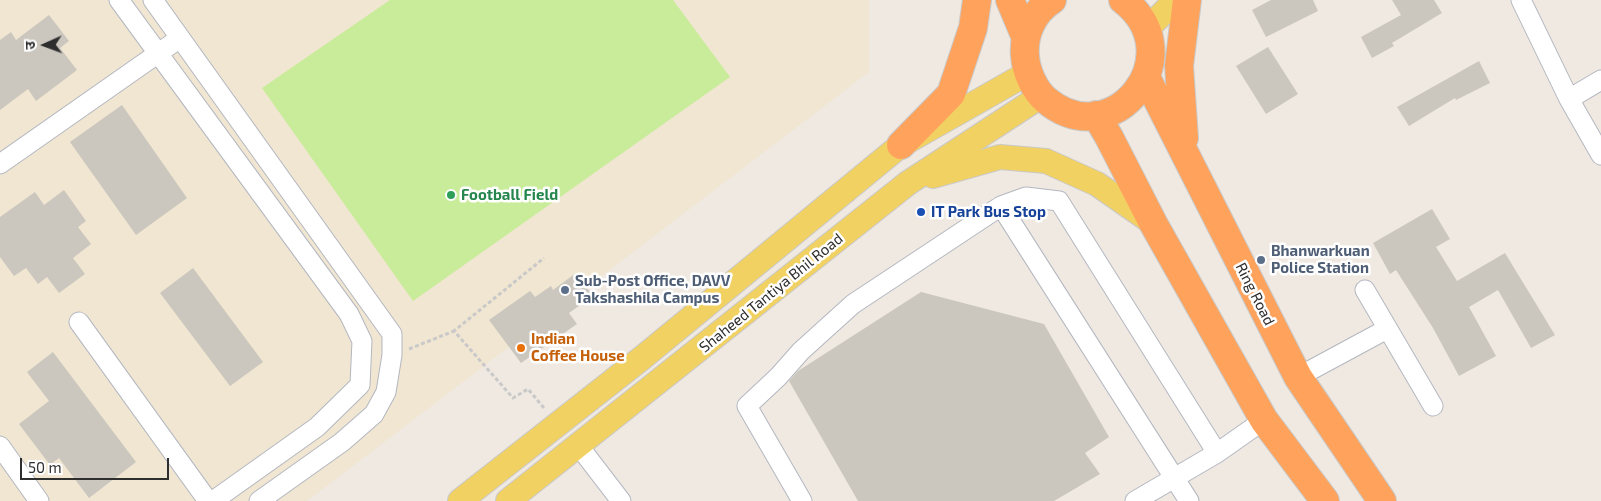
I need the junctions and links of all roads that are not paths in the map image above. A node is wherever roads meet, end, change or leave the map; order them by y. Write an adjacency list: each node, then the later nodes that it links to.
1 (119, 0): 13 (street)
2 (153, 0): 11 (street)
3 (977, 0): 20 (highway)
4 (1010, 0): 12 (highway)
5 (1052, 0): 12 (highway)
6 (1123, 0): 10 (highway)
7 (1176, 0): 10 (main road)
8 (1187, 0): 22 (highway)
9 (1521, 0): 18 (street)
10 (1147, 28): 15 (highway)
11 (180, 38): 13 (street); 41 (street)
12 (1026, 38): 14 (highway)
13 (157, 53): 23 (street); 40 (street)
14 (1028, 73): 17 (highway); 20 (main road)
15 (1146, 77): 19 (highway); 22 (highway, Ring Road)
16 (1601, 80): 18 (street)
17 (1042, 96): 19 (highway); 24 (main road, Shaheed Tantiya Bhil Road)
18 (1569, 99): 21 (street)
19 (1096, 115): 26 (highway)
20 (902, 145): 33 (main road)
21 (1601, 155)
22 (1187, 159): 30 (highway, Ring Road)
23 (0, 164)
24 (908, 183): 26 (main road); 35 (main road, Shaheed Tantiya Bhil Road)
25 (1000, 206): 36 (street); 37 (street); 45 (street)
26 (1153, 223): 32 (highway)
27 (1365, 290): 29 (street)
28 (79, 322): 39 (street)
29 (1387, 329): 30 (street); 31 (street)
30 (1298, 377): 49 (highway, Ring Road)
31 (1433, 406)
32 (1264, 420): 36 (street); 48 (highway)
33 (557, 424): 35 (main road); 42 (main road)
34 (0, 446): 38 (street)
35 (578, 446): 43 (main road, Shaheed Tantiya Bhil Road); 44 (street)
36 (1217, 454): 37 (street)
37 (1173, 478): 46 (street); 47 (street)
38 (39, 501)
39 (208, 501)
40 (213, 501)
41 (259, 501)
42 (460, 501)
43 (508, 501)
44 (620, 501)
45 (802, 501)
46 (1135, 501)
47 (1189, 501)
48 (1325, 501)
49 (1382, 501)

